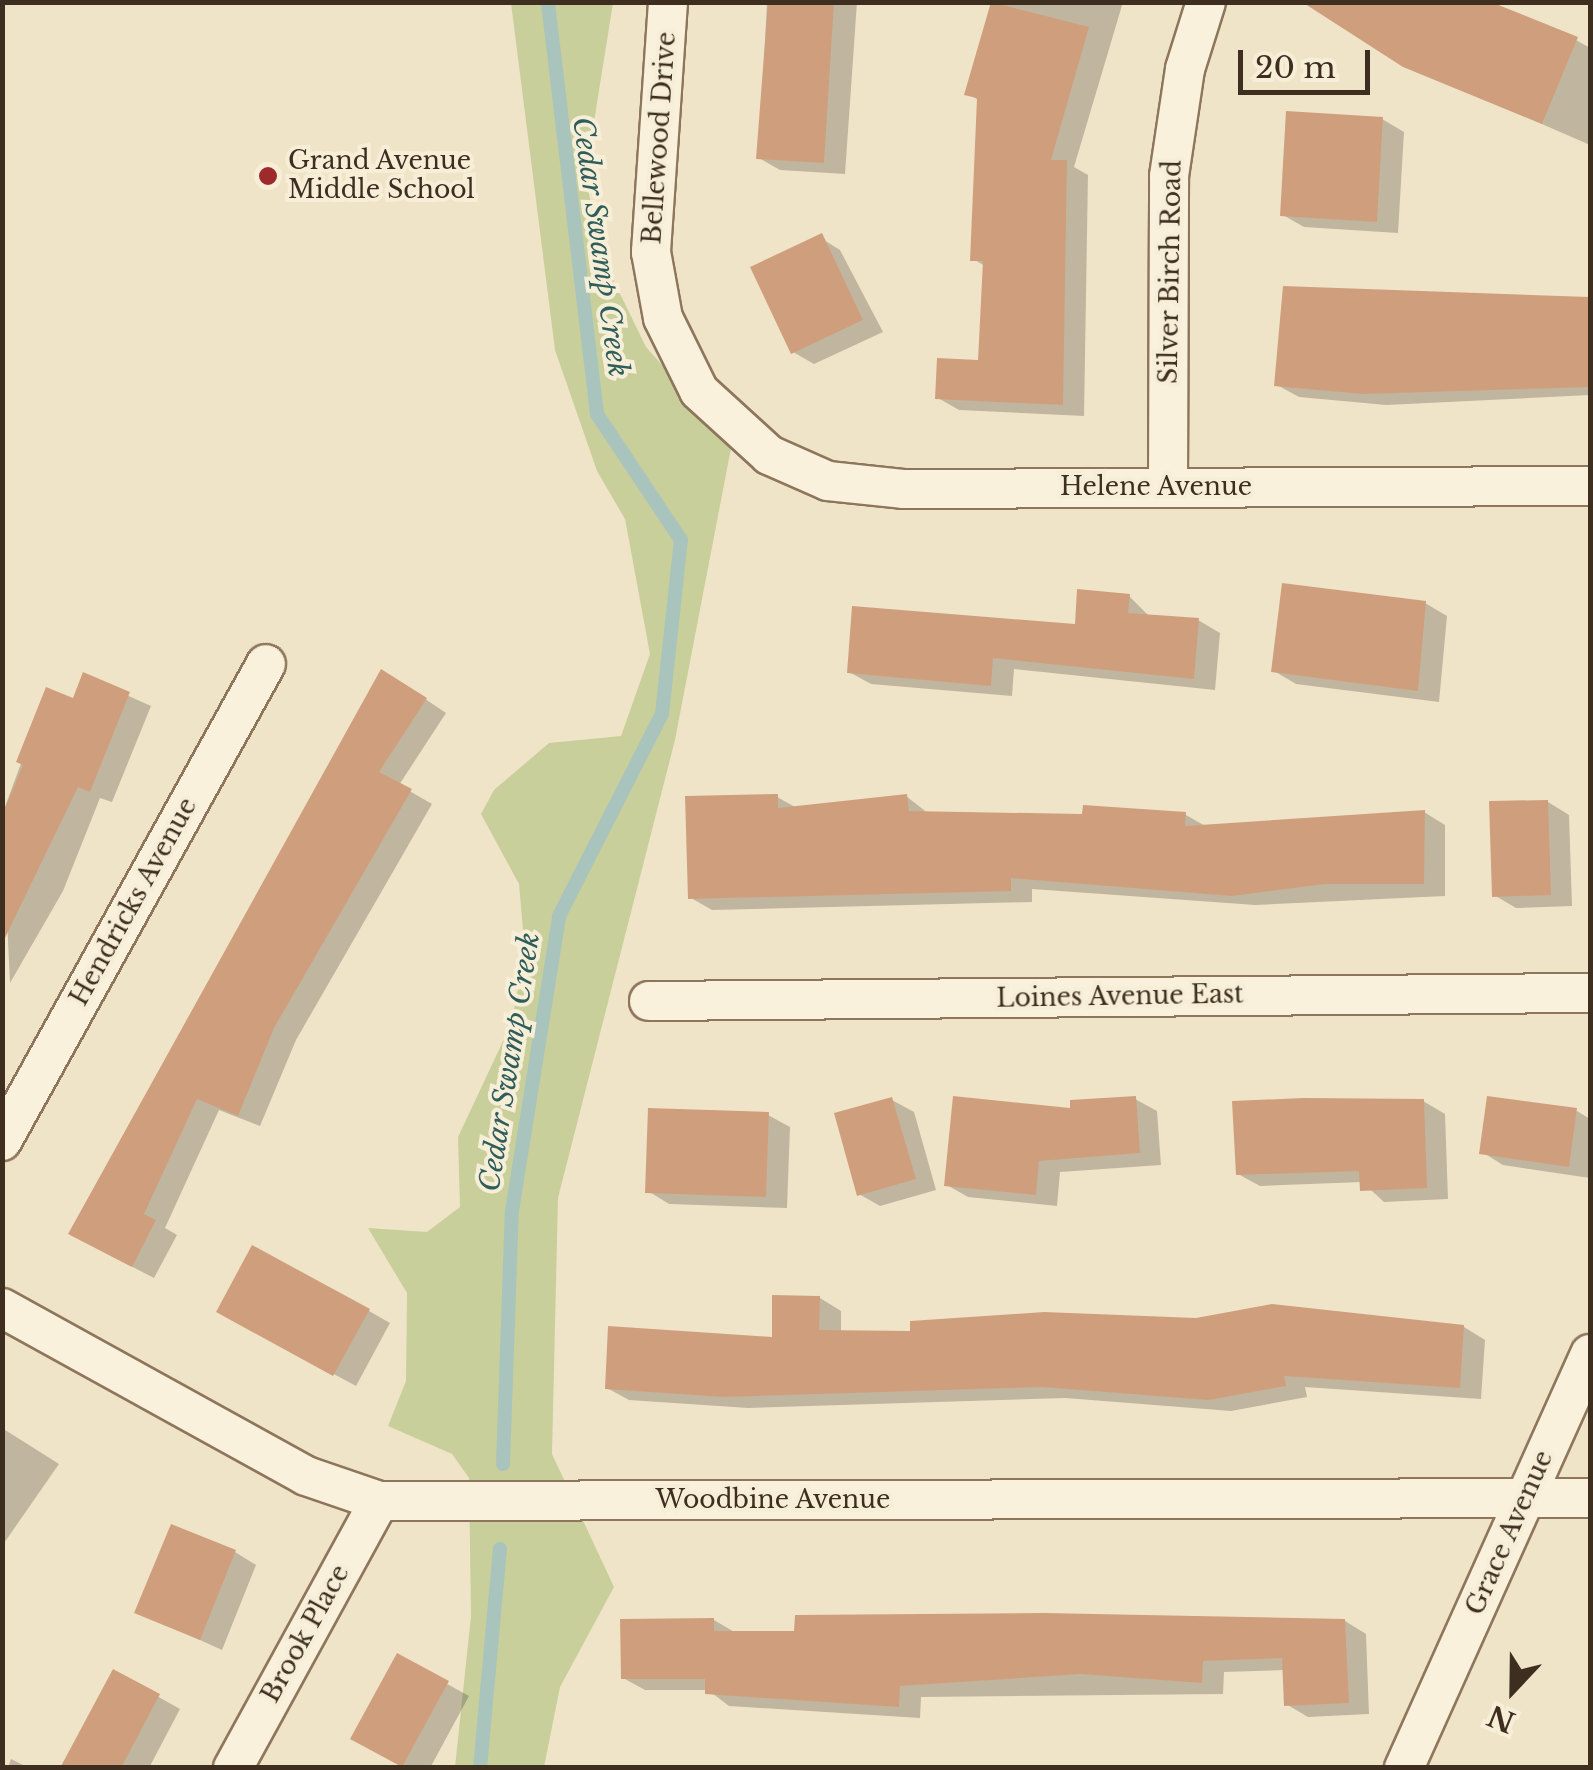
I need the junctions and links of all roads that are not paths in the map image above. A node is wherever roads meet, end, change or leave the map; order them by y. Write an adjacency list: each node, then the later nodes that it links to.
1 (668, 2): 3 (street, Bellewood Drive)
2 (1206, 2): 4 (street, Silver Birch Road)
3 (735, 430): 4 (street, Helene Avenue)
4 (1168, 486): 5 (street, Helene Avenue)
5 (1590, 486)
6 (266, 664): 9 (street, Hendricks Avenue)
7 (1590, 992): 8 (street, Loines Avenue East)
8 (649, 1001)
9 (2, 1141)
10 (2, 1308): 14 (street, Woodbine Avenue)
11 (1590, 1354): 12 (street, Grace Avenue)
12 (1526, 1498): 13 (street, Woodbine Avenue); 14 (street, Woodbine Avenue); 16 (street, Grace Avenue)
13 (1590, 1498)
14 (379, 1501): 15 (street, Brook Place)
15 (233, 1768)
16 (1404, 1768)

